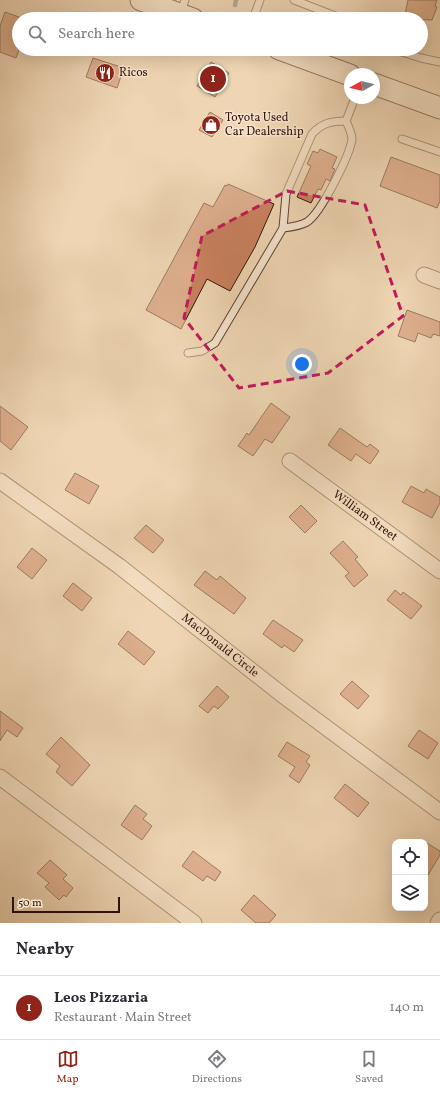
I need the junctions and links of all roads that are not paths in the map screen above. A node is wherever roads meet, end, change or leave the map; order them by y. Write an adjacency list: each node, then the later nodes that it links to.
1 (141, 0): 4 (main road)
2 (260, 0): 5 (lane)
3 (294, 0): 6 (lane)
4 (186, 11)
5 (255, 12)
6 (325, 12)
7 (298, 56): 10 (main road)
8 (415, 56): 9 (lane)
9 (440, 62)
10 (344, 73)
11 (380, 86): 13 (main road)
12 (353, 104): 14 (lane)
13 (440, 108)
14 (346, 121): 17 (lane); 17 (lane)
15 (402, 139): 16 (lane)
16 (440, 152)
17 (284, 228): 20 (lane)
18 (424, 275): 19 (street)
19 (440, 281)
20 (188, 353)
21 (290, 460): 23 (street, William Street)
22 (0, 480): 25 (street, MacDonald Circle)
23 (440, 571)
24 (0, 777): 27 (street)
25 (440, 812)
26 (440, 920): 28 (street)
27 (194, 923)
28 (438, 923)

